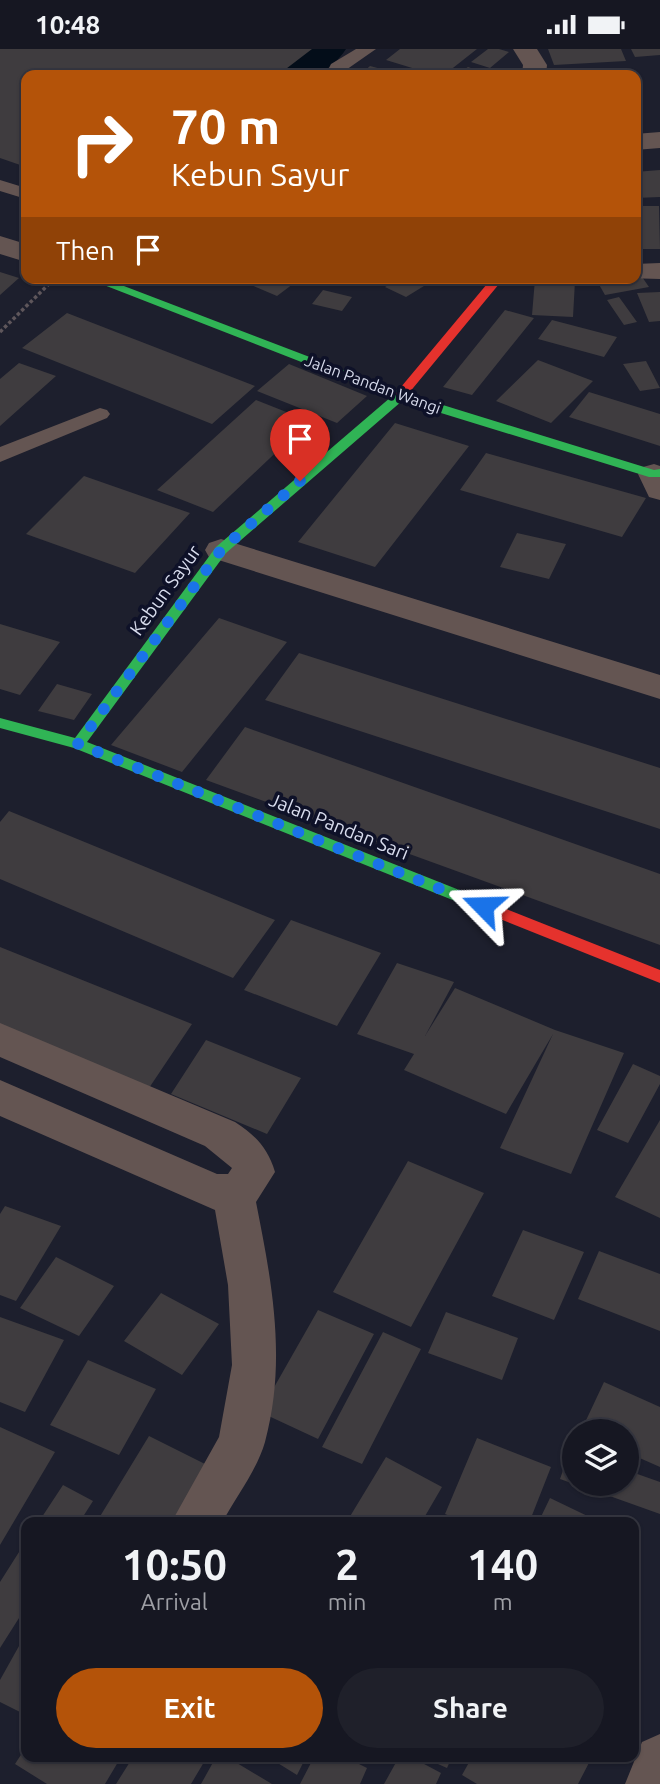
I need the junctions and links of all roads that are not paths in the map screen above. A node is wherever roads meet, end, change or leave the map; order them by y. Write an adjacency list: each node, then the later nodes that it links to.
1 (368, 49): 3 (lane)
2 (526, 49): 4 (street)
3 (337, 68)
4 (534, 70)
5 (660, 140): 6 (street)
6 (641, 142)
7 (0, 185): 8 (lane)
8 (21, 192)
9 (0, 244): 10 (street)
10 (21, 252)
11 (660, 271): 12 (street)
12 (641, 272)
13 (108, 284): 15 (street, Jalan Pandan Wangi)
14 (493, 284): 15 (street, Kebun Sayur)
15 (400, 396): 18 (street, Jalan Pandan Wangi); 19 (street, Kebun Sayur)
16 (100, 414): 17 (lane)
17 (0, 455)
18 (658, 479)
19 (221, 550): 20 (street); 22 (street, Kebun Sayur)
20 (660, 687)
21 (2, 727): 22 (street, Jalan Pandan Sari)
22 (78, 744): 23 (street, Jalan Pandan Sari)
23 (660, 977)
24 (0, 1039): 26 (street)
25 (0, 1097): 26 (street)
26 (233, 1193): 27 (street)
27 (198, 1517)
28 (660, 1760): 29 (street)
29 (651, 1784)

